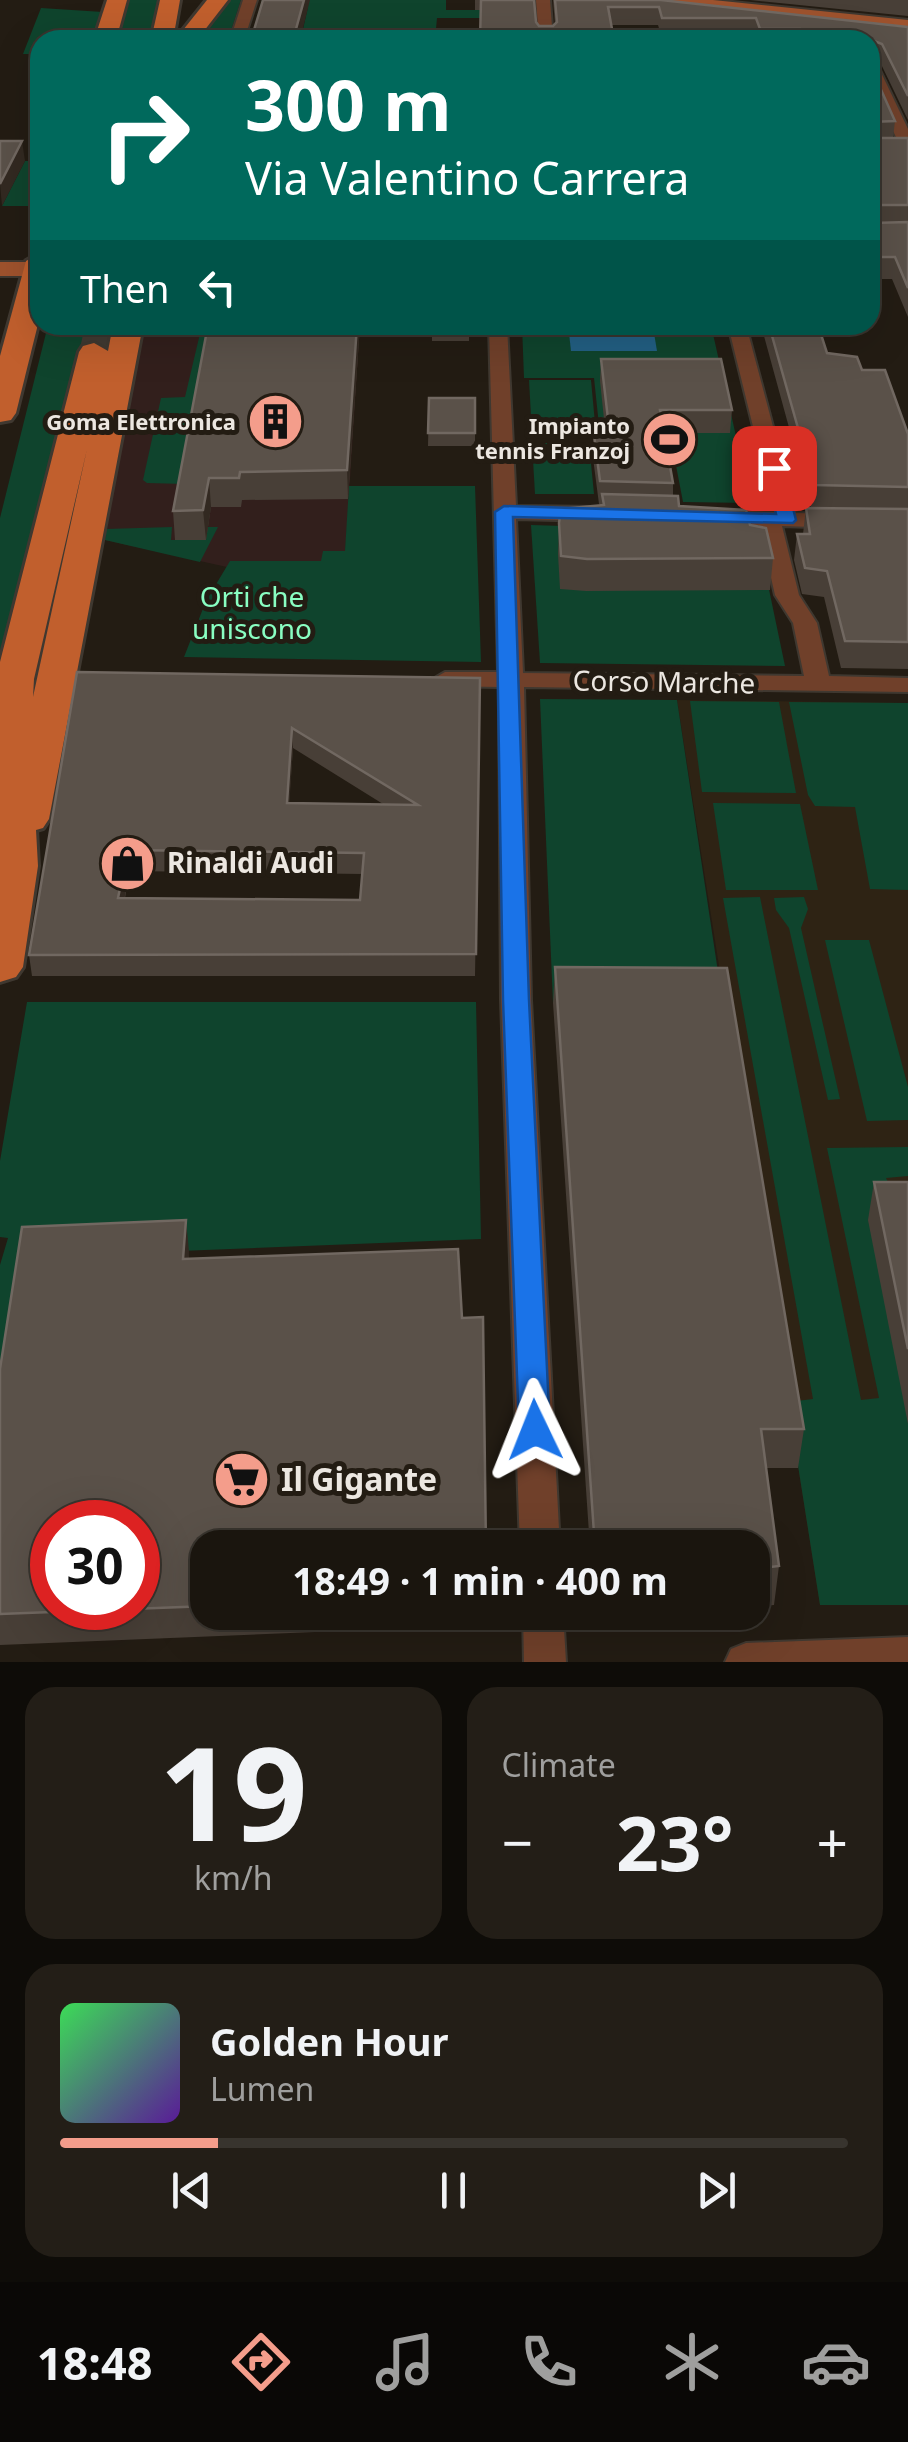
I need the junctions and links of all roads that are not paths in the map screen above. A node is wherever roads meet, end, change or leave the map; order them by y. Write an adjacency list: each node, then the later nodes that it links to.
1 (118, 0): 9 (main road)
2 (170, 0): 10 (main road)
3 (192, 0): 11 (main road)
4 (218, 0): 12 (main road)
5 (250, 0): 13 (street)
6 (543, 0): 14 (street)
7 (655, 4): 15 (street)
8 (908, 26): 16 (street)
9 (109, 30)
10 (164, 30)
11 (188, 30)
12 (194, 30)
13 (240, 30)
14 (545, 30)
15 (850, 30)
16 (868, 30)
17 (880, 34): 18 (street)
18 (908, 37)
19 (880, 86): 20 (street)
20 (908, 148): 21 (street)
21 (886, 149)
22 (30, 268): 23 (street)
23 (0, 270)
24 (30, 304): 29 (main road)
25 (126, 335): 39 (main road)
26 (498, 335): 30 (street)
27 (739, 335): 33 (street)
28 (94, 352): 39 (main road)
29 (0, 413)
30 (504, 512): 31 (street); 36 (street)
31 (614, 514)
32 (682, 516): 33 (street)
33 (778, 519): 34 (street); 37 (street)
34 (908, 523)
35 (422, 678): 36 (street, Corso Marche)
36 (511, 680): 37 (street, Corso Marche); 41 (street)
37 (818, 684): 38 (street, Corso Marche)
38 (908, 685)
39 (16, 866): 40 (main road)
40 (0, 967)
41 (539, 1530)
42 (544, 1630): 44 (street)
43 (908, 1656): 45 (street)
44 (545, 1662)
45 (746, 1662)

